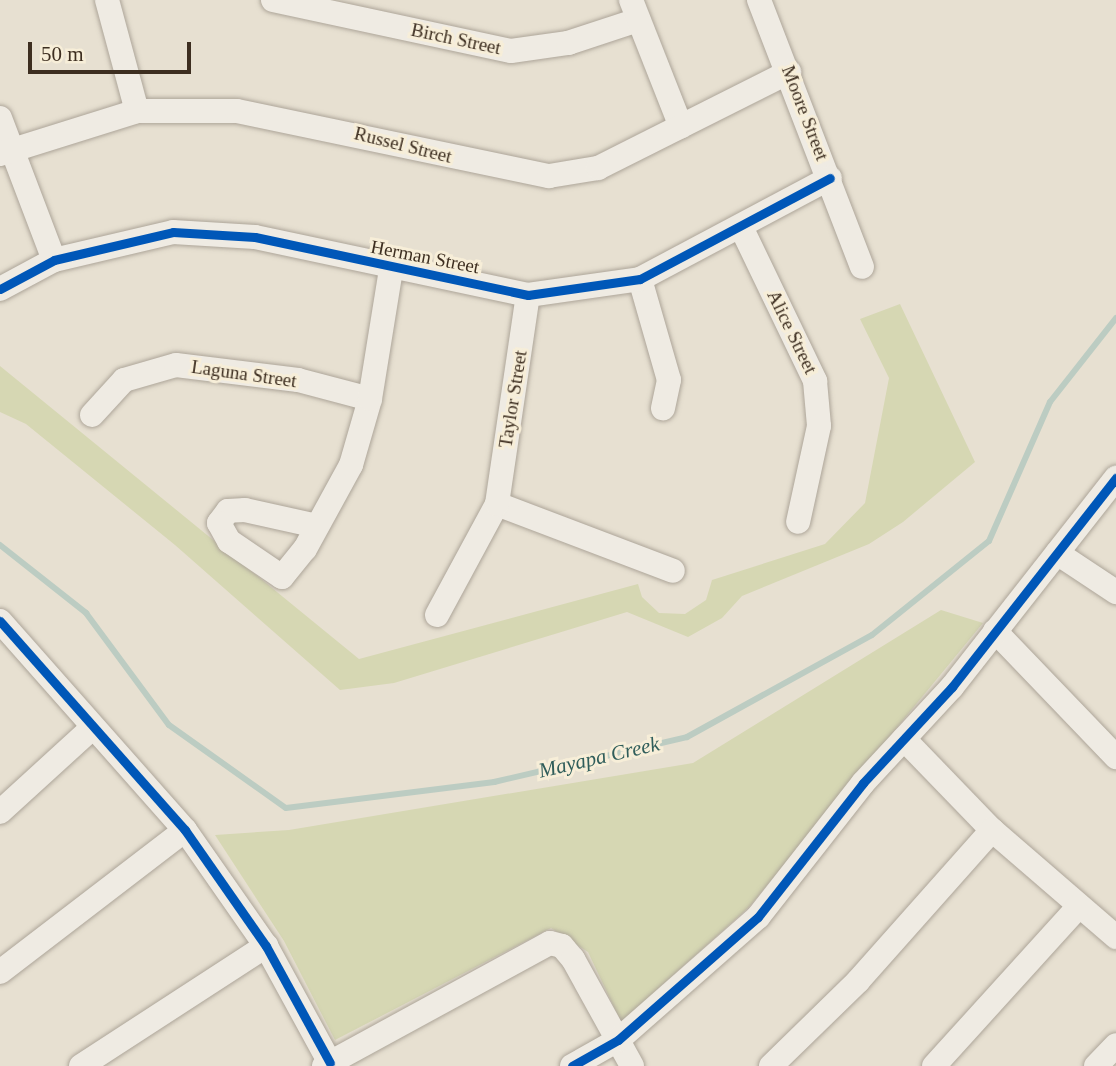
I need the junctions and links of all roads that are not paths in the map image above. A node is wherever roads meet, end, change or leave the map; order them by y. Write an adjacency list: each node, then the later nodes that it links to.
1 (107, 0): 6 (street)
2 (273, 0): 4 (street, Birch Street)
3 (759, 0): 5 (street, Moore Street)
4 (635, 10): 8 (street)
5 (789, 72): 8 (street, Russel Street); 10 (street, Moore Street)
6 (138, 111): 8 (street, Russel Street); 9 (street, Russel Street)
7 (0, 118): 9 (street)
8 (681, 127)
9 (6, 151): 12 (street)
10 (830, 178): 11 (street, Herman Street); 13 (street, Moore Street)
11 (742, 229): 15 (street, Herman Street); 23 (street, Alice Street)
12 (54, 260): 14 (street, Herman Street); 16 (street, Herman Street)
13 (862, 267)
14 (391, 269): 17 (street, Herman Street); 18 (street)
15 (640, 279): 17 (street, Herman Street); 19 (street)
16 (0, 289)
17 (528, 295): 22 (street, Taylor Street)
18 (370, 399): 20 (street, Laguna Street); 24 (street)
19 (663, 408)
20 (92, 415)
21 (1116, 478): 25 (street)
22 (497, 504): 26 (street); 28 (street, Taylor Street)
23 (798, 522)
24 (317, 526)
25 (1057, 553): 27 (street); 30 (street)
26 (673, 571)
27 (1116, 592)
28 (438, 615)
29 (0, 621): 31 (street)
30 (996, 631): 33 (street); 34 (street)
31 (8, 647): 32 (street)
32 (91, 729): 35 (street); 36 (street)
33 (904, 739): 37 (street); 42 (street)
34 (1116, 757)
35 (0, 812)
36 (185, 830): 40 (street); 41 (street)
37 (992, 830): 38 (street); 48 (street)
38 (1079, 906): 39 (street); 49 (street)
39 (1116, 937)
40 (266, 946): 44 (street); 45 (street)
41 (0, 972)
42 (618, 1040): 44 (street); 46 (street); 47 (street)
43 (1116, 1045): 50 (street)
44 (327, 1064)
45 (81, 1066)
46 (572, 1066)
47 (632, 1066)
48 (771, 1066)
49 (934, 1066)
50 (1096, 1066)

